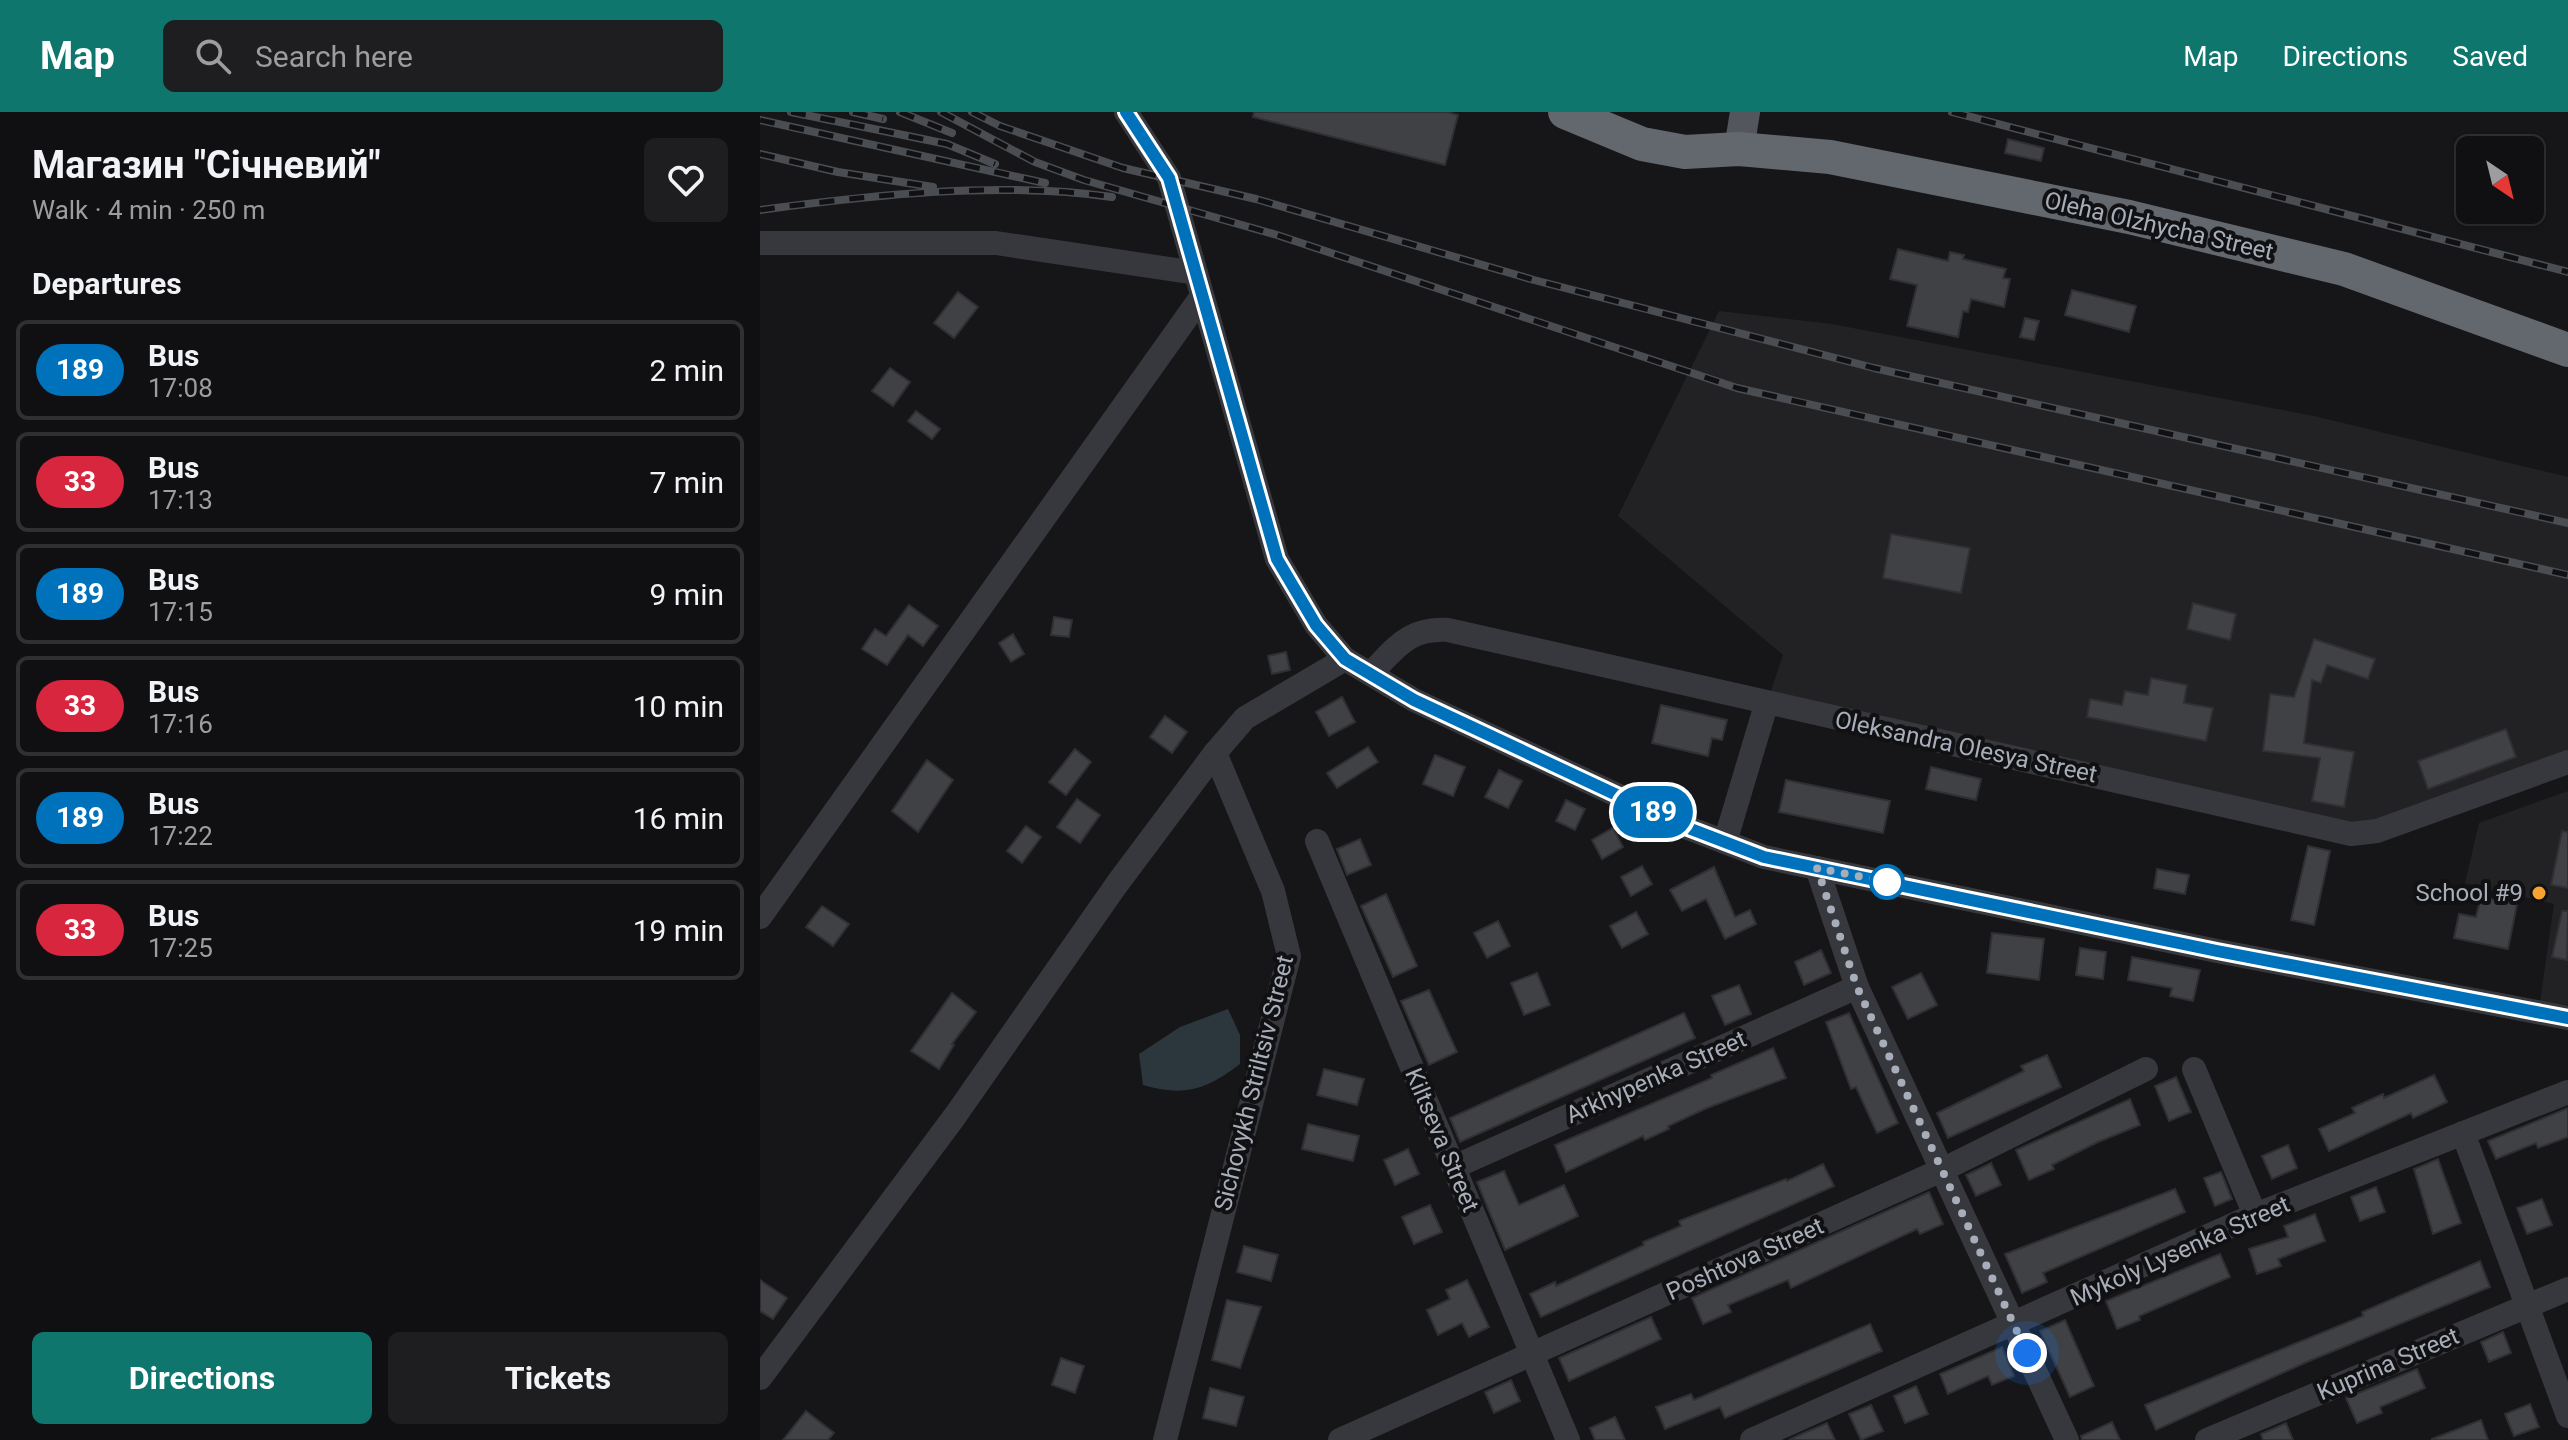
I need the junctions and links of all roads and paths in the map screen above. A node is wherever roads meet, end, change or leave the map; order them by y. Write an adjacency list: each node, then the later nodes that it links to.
1 (1126, 112): 5 (street)
2 (1565, 112): 3 (highway, Oleha Olzhycha Street)
3 (1743, 126): 6 (highway, Oleha Olzhycha Street)
4 (760, 243): 5 (street)
5 (1199, 285): 7 (street); 15 (street)
6 (2568, 350)
7 (1345, 659): 8 (street); 10 (street)
8 (1371, 673): 9 (street, Oleksandra Olesya Street); 13 (street)
9 (1766, 705): 11 (street, Oleksandra Olesya Street); 13 (street)
10 (1215, 753): 29 (street); 31 (street, Sichovykh Striltsiv Street)
11 (2568, 762)
12 (1317, 841): 22 (street, Kiltseva Street)
13 (1725, 842): 14 (street)
14 (1817, 868): 16 (street); 17 (street)
15 (760, 917)
16 (1857, 987): 22 (street, Arkhypenka Street); 23 (street)
17 (2568, 1018)
18 (2146, 1069): 23 (street, Poshtova Street)
19 (2194, 1069): 24 (street)
20 (2568, 1092): 21 (street, Mykoly Lysenka Street)
21 (2463, 1133): 24 (street, Mykoly Lysenka Street); 26 (street)
22 (1454, 1167): 28 (street, Kiltseva Street)
23 (1944, 1169): 27 (street); 28 (street, Poshtova Street)
24 (2255, 1215): 27 (street, Mykoly Lysenka Street)
25 (2568, 1289): 26 (street, Kuprina Street)
26 (2528, 1305): 30 (street); 36 (street, Kuprina Street)
27 (2014, 1325): 34 (street, Mykoly Lysenka Street); 35 (street)
28 (1531, 1355): 32 (street, Poshtova Street); 33 (street, Kiltseva Street)
29 (760, 1378)
30 (2568, 1416)
31 (1170, 1439)
32 (1340, 1440)
33 (1568, 1440)
34 (1752, 1440)
35 (2067, 1440)
36 (2207, 1440)

